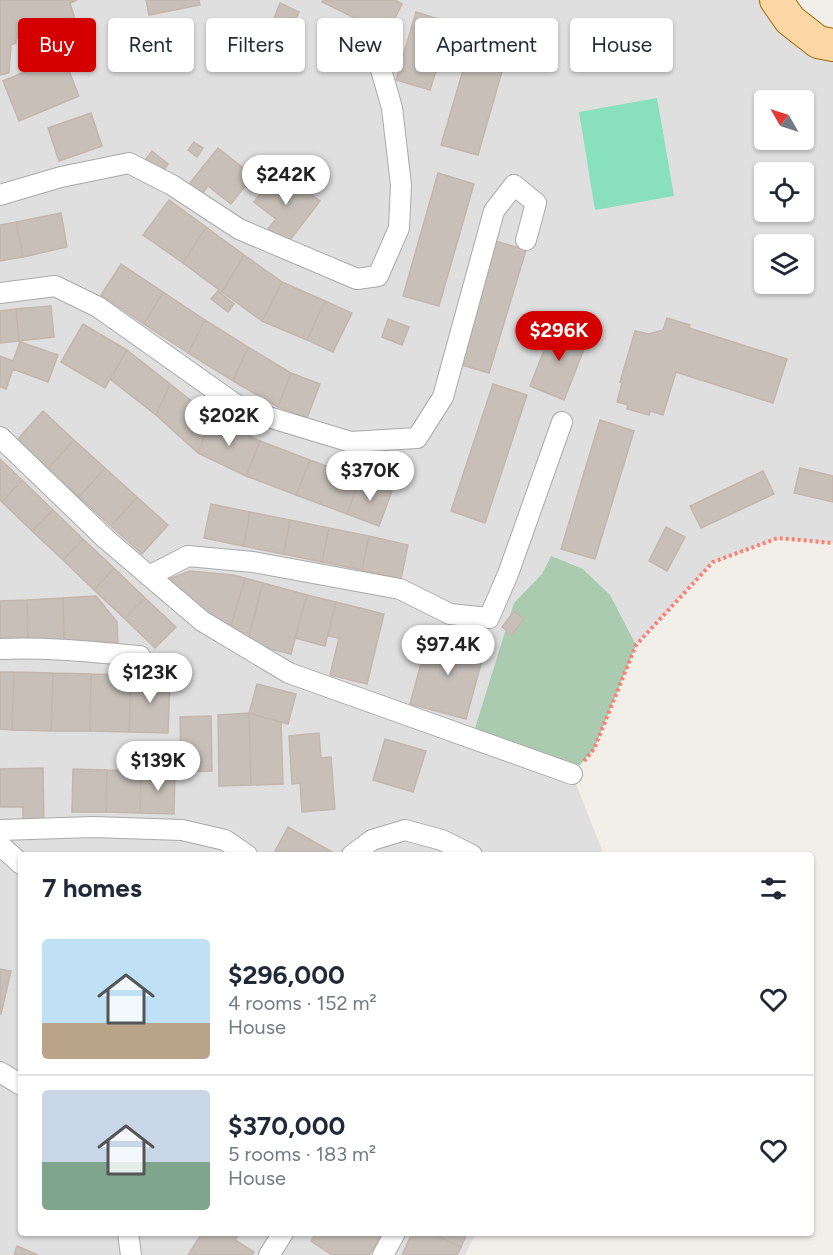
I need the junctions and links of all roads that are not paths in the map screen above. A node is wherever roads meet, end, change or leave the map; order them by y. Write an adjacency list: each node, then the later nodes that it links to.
1 (776, 0): 2 (main road)
2 (833, 45)
3 (382, 72): 4 (street)
4 (0, 195)
5 (526, 240): 6 (street)
6 (0, 293)
7 (562, 422): 9 (street)
8 (0, 437): 9 (street)
9 (149, 576): 12 (street)
10 (0, 649): 11 (street)
11 (141, 656)
12 (572, 774)
13 (0, 830): 15 (street)
14 (0, 845): 18 (street)
15 (243, 852)
16 (356, 852): 17 (street)
17 (466, 852)
18 (18, 861)
19 (0, 1072): 20 (street)
20 (18, 1083)
21 (128, 1236): 25 (street)
22 (269, 1236): 26 (street)
23 (281, 1236): 27 (street)
24 (393, 1236): 28 (street)
25 (131, 1255)
26 (263, 1255)
27 (269, 1255)
28 (383, 1255)

